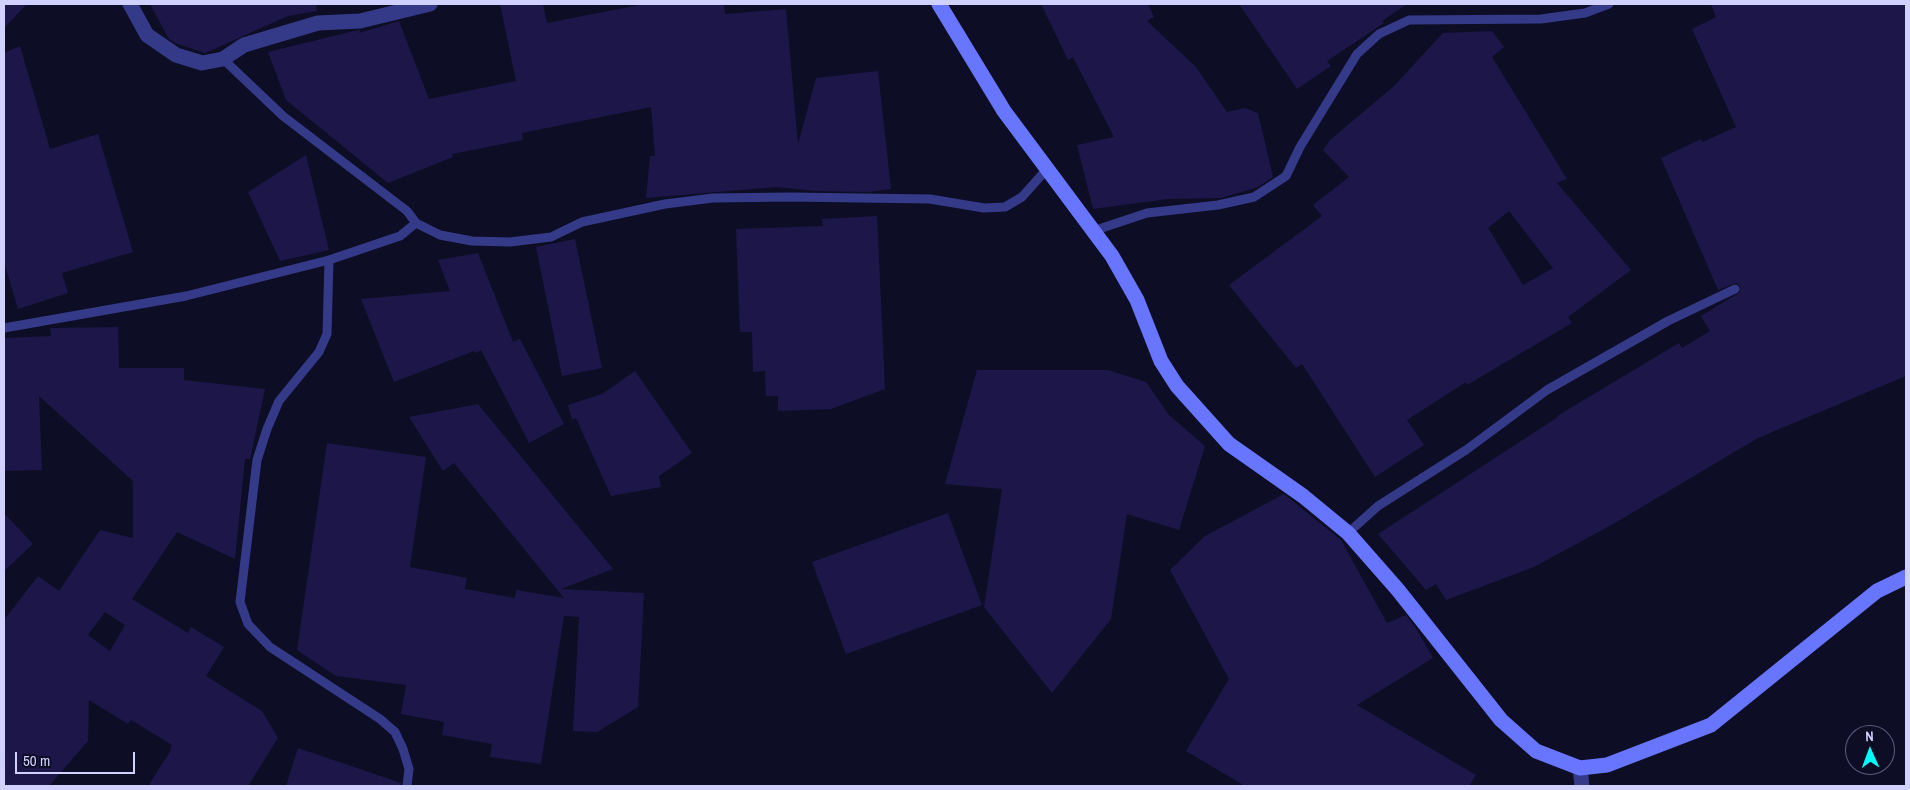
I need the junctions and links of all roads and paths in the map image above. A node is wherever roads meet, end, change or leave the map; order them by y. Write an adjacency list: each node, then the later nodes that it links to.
1 (130, 4): 5 (street)
2 (430, 4): 5 (street)
3 (939, 4): 6 (street)
4 (1609, 4): 8 (lane)
5 (223, 59): 7 (lane)
6 (1047, 169): 7 (lane); 8 (street)
7 (416, 223): 9 (lane)
8 (1093, 231): 12 (street)
9 (329, 260): 11 (lane); 15 (lane)
10 (1735, 289): 12 (lane)
11 (4, 328)
12 (1348, 533): 14 (street)
13 (1906, 577): 14 (street)
14 (1580, 768): 16 (street)
15 (407, 786)
16 (1582, 786)

